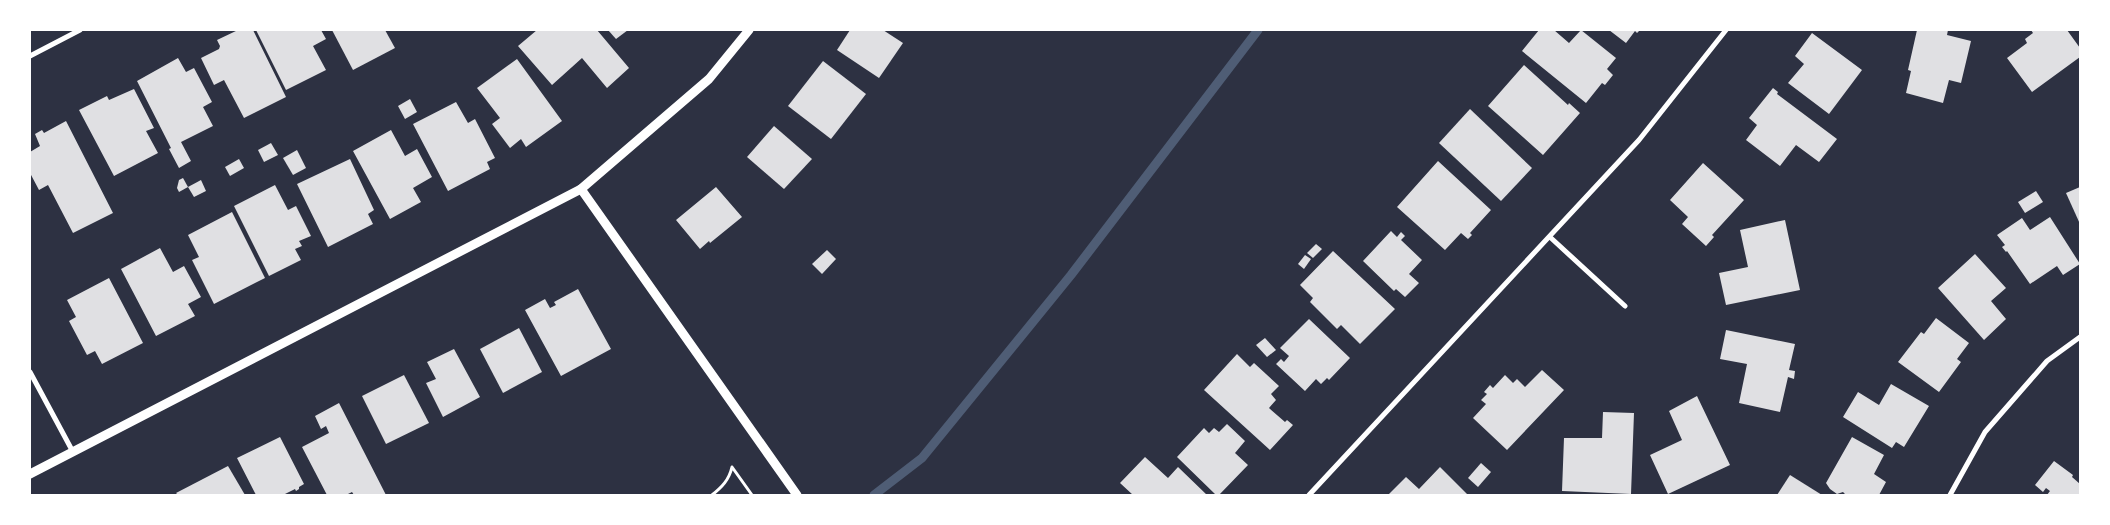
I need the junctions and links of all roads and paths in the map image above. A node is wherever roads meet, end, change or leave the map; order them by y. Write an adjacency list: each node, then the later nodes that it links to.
1 (80, 30): 4 (street)
2 (749, 30): 5 (street)
3 (1726, 30): 6 (street)
4 (30, 56)
5 (581, 190): 10 (street); 14 (street)
6 (1551, 238): 7 (street); 15 (street)
7 (1625, 306)
8 (2080, 337): 16 (street)
9 (30, 372): 10 (street)
10 (74, 452): 11 (street)
11 (30, 474)
12 (712, 495): 13 (path)
13 (752, 495)
14 (797, 495)
15 (1309, 495)
16 (1950, 495)

